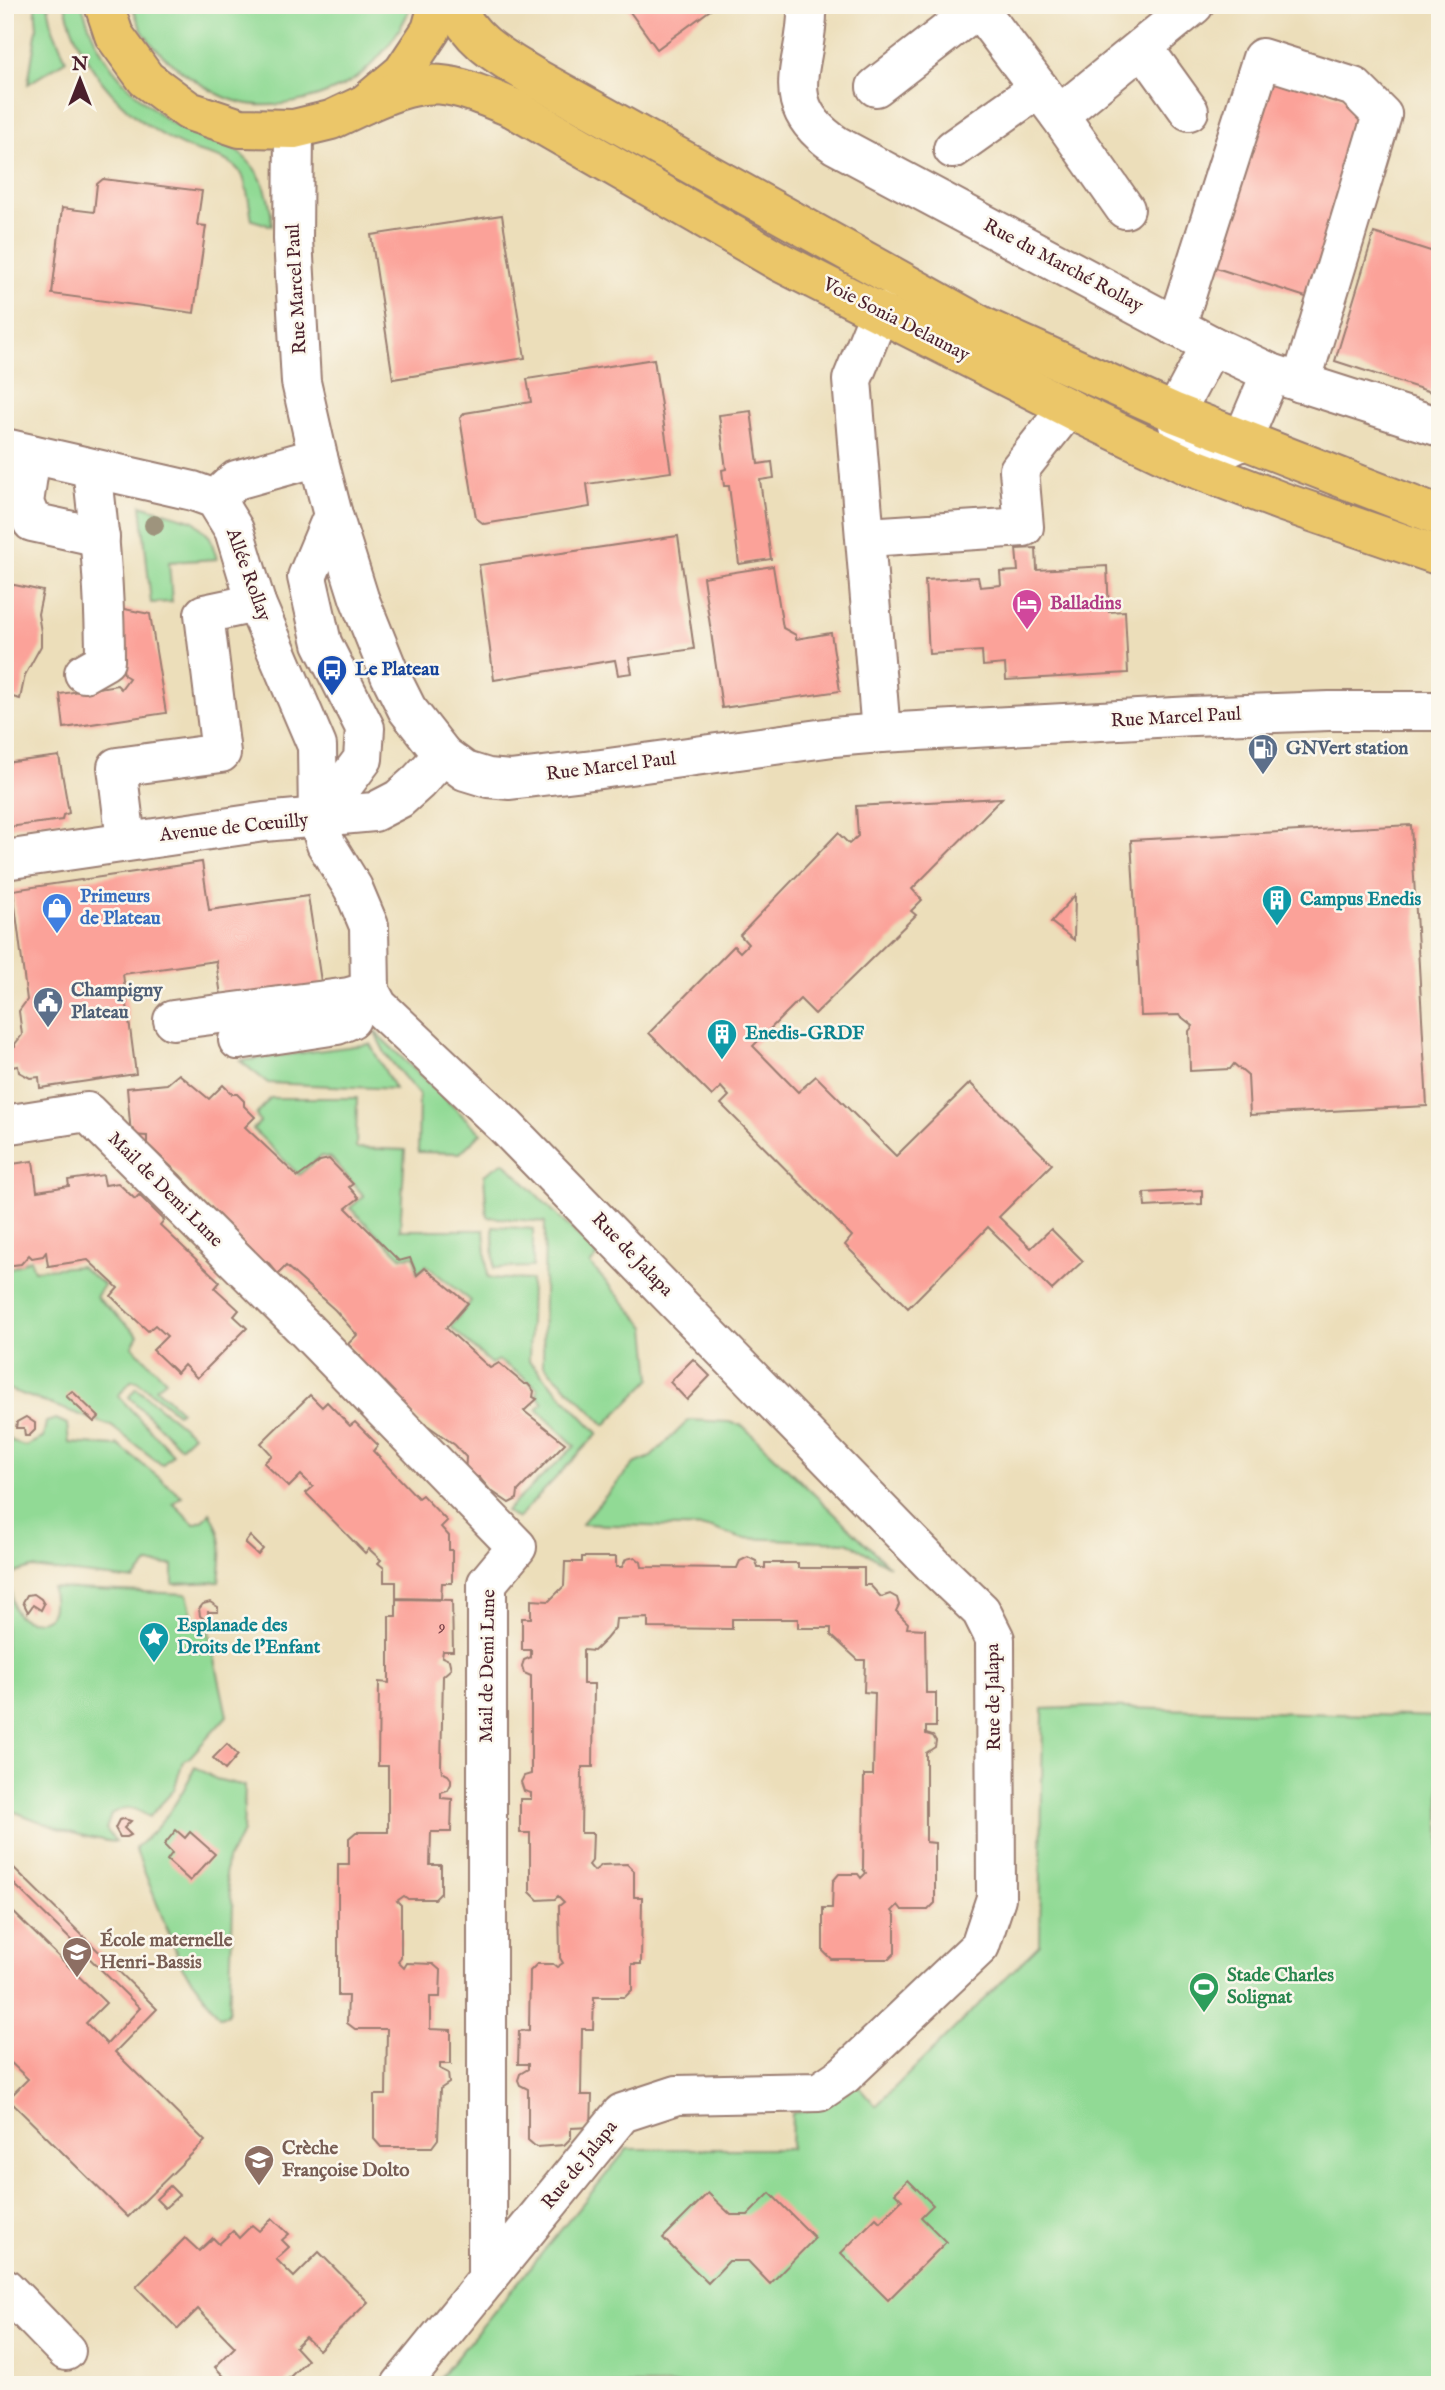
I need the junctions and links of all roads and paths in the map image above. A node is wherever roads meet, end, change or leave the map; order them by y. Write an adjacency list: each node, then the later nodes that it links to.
1 (104, 5): 12 (main road)
2 (439, 5): 10 (main road)
3 (455, 5): 20 (main road, Voie Sonia Delaunay)
4 (807, 5): 16 (street, Rue du Marché Rollay)
5 (1194, 5): 7 (street)
6 (977, 7): 8 (street); 9 (street)
7 (1143, 47): 9 (street); 11 (street)
8 (876, 87)
9 (1049, 102): 13 (street); 14 (street)
10 (365, 104): 12 (main road); 15 (main road, Voie Sonia Delaunay)
11 (1189, 111)
12 (295, 129): 24 (street, Rue Marcel Paul)
13 (953, 149)
14 (1125, 209)
15 (880, 311): 19 (main road, Voie Sonia Delaunay); 31 (street)
16 (1176, 327): 17 (street, Rue du Marché Rollay); 18 (street)
17 (1211, 345): 18 (street, Rue du Marché Rollay); 20 (street)
18 (1286, 378): 21 (street, Rue du Marché Rollay); 22 (street)
19 (1068, 408): 25 (main road, Voie Sonia Delaunay); 31 (street)
20 (1175, 413): 22 (main road, Voie Sonia Delaunay); 25 (street)
21 (1440, 428)
22 (1242, 441): 25 (street); 29 (main road, Voie Sonia Delaunay)
23 (18, 451): 26 (street); 30 (street)
24 (318, 457): 27 (street); 28 (street, Rue Marcel Paul)
25 (1189, 466): 32 (main road, Voie Sonia Delaunay)
26 (92, 469): 27 (street); 30 (street)
27 (215, 499): 33 (street, Allée Rollay)
28 (332, 515): 37 (street, Rue Marcel Paul); 38 (street)
29 (1440, 516)
30 (100, 537): 34 (street)
31 (867, 537): 36 (street)
32 (1440, 556)
33 (256, 603): 38 (street, Allée Rollay); 39 (street)
34 (84, 673)
35 (1440, 711): 36 (street, Rue Marcel Paul)
36 (881, 733): 37 (street, Rue Marcel Paul)
37 (443, 755): 38 (street, Avenue de Cœuilly)
38 (318, 819): 39 (street, Avenue de Cœuilly); 41 (street)
39 (126, 841): 40 (street, Avenue de Cœuilly)
40 (5, 860)
41 (374, 998): 42 (street); 43 (street); 45 (street, Rue de Jalapa)
42 (173, 1020)
43 (238, 1040)
44 (5, 1125): 45 (street, Mail de Demi Lune)
45 (487, 2279): 48 (street, Rue de Jalapa)
46 (5, 2288): 47 (street)
47 (66, 2351)
48 (401, 2385)

